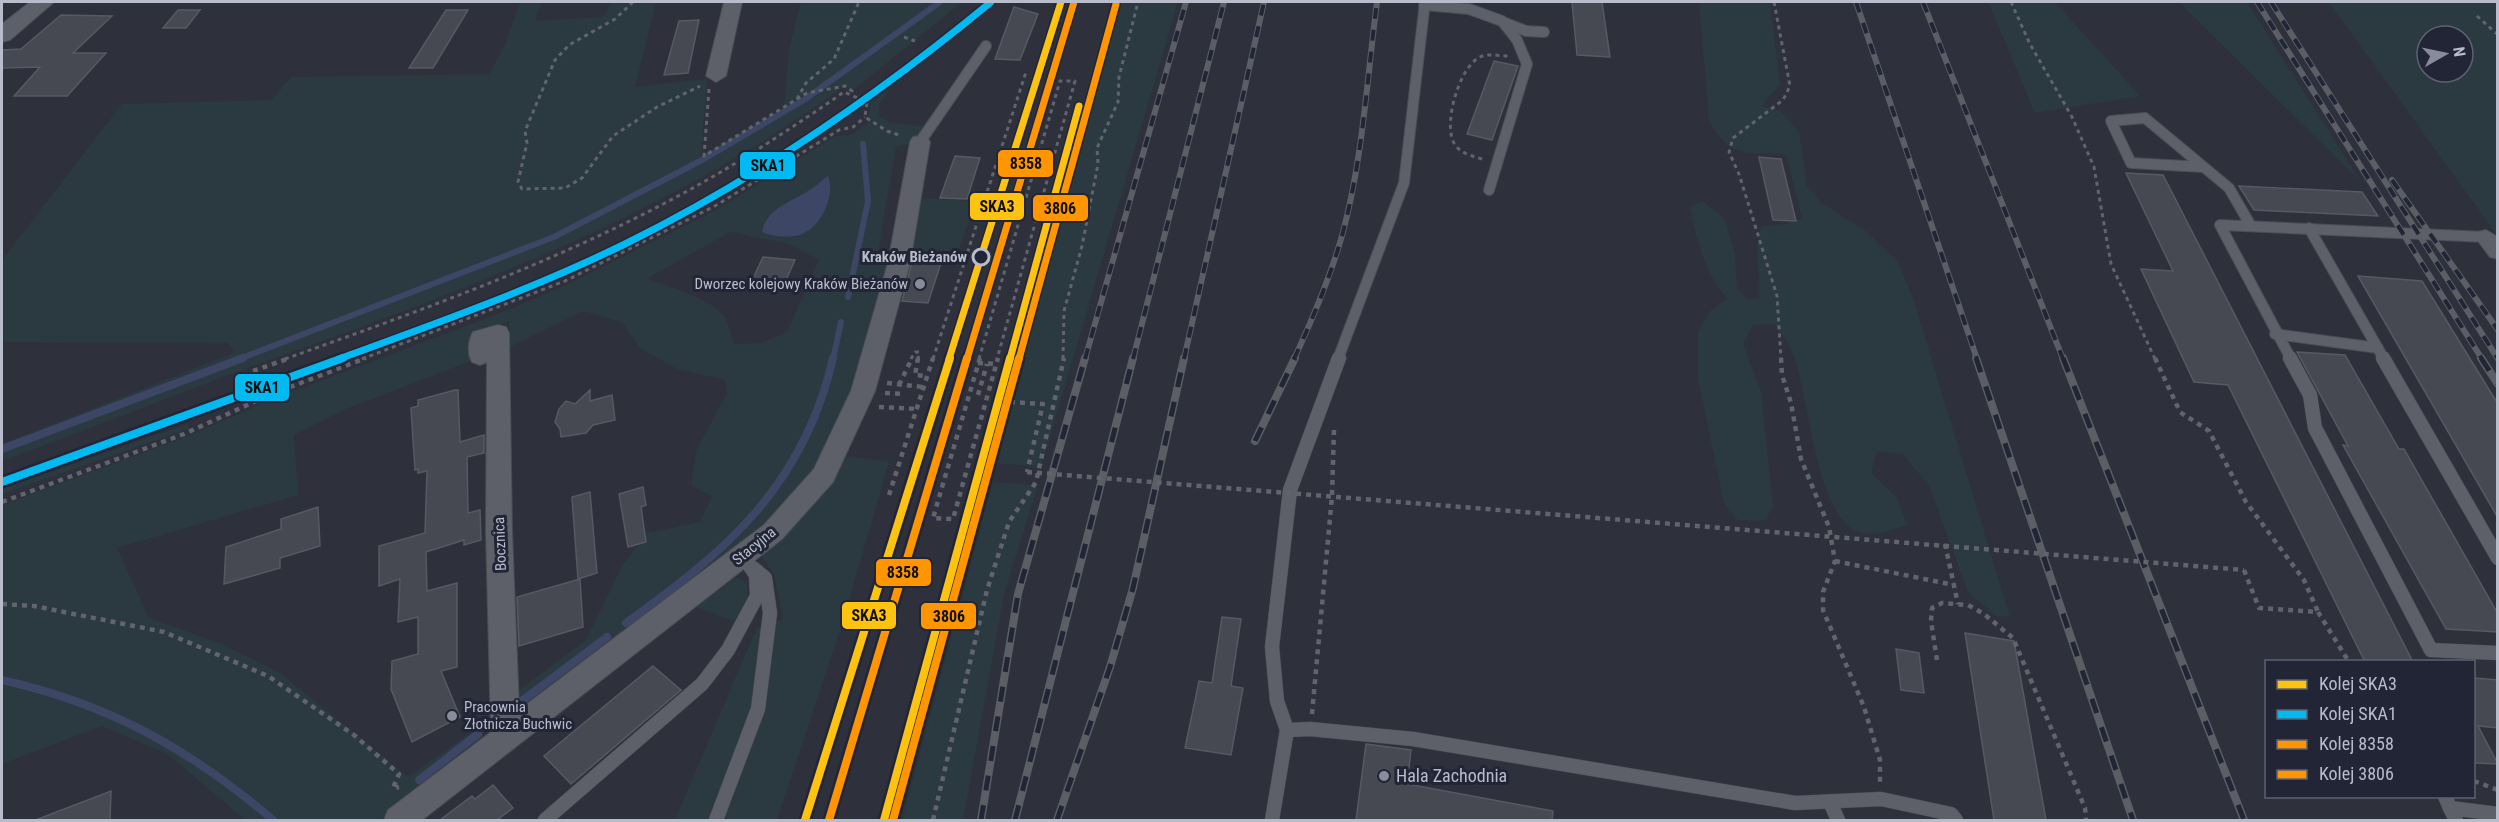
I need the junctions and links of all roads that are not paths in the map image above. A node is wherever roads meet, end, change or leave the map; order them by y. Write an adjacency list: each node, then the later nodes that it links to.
1 (43, 2): 8 (street)
2 (733, 2): 10 (street)
3 (1480, 2): 5 (lane)
4 (1424, 3): 5 (lane); 23 (lane)
5 (1469, 9): 6 (lane)
6 (1502, 21): 7 (lane); 13 (lane)
7 (1544, 33)
8 (2, 35)
9 (986, 46): 11 (lane)
10 (713, 79)
11 (920, 142): 21 (street, Stacyjna)
12 (2204, 167): 12 (lane); 14 (lane)
13 (1489, 190)
14 (2251, 226): 15 (lane); 17 (lane)
15 (2309, 228): 16 (lane); 18 (lane)
16 (2492, 245)
17 (2275, 334): 18 (lane); 22 (lane)
18 (2378, 348): 20 (lane)
19 (498, 350): 24 (street, Bocznica)
20 (2498, 558)
21 (748, 561): 24 (street, Stacyjna); 29 (lane); 30 (lane)
22 (2498, 653)
23 (1287, 730): 25 (lane); 31 (lane)
24 (506, 737): 28 (street, Stacyjna)
25 (1830, 802): 32 (lane); 33 (lane)
26 (2451, 808): 27 (lane)
27 (2498, 814)
28 (399, 820)
29 (545, 820)
30 (716, 820)
31 (1272, 820)
32 (1838, 820)
33 (1956, 820)

